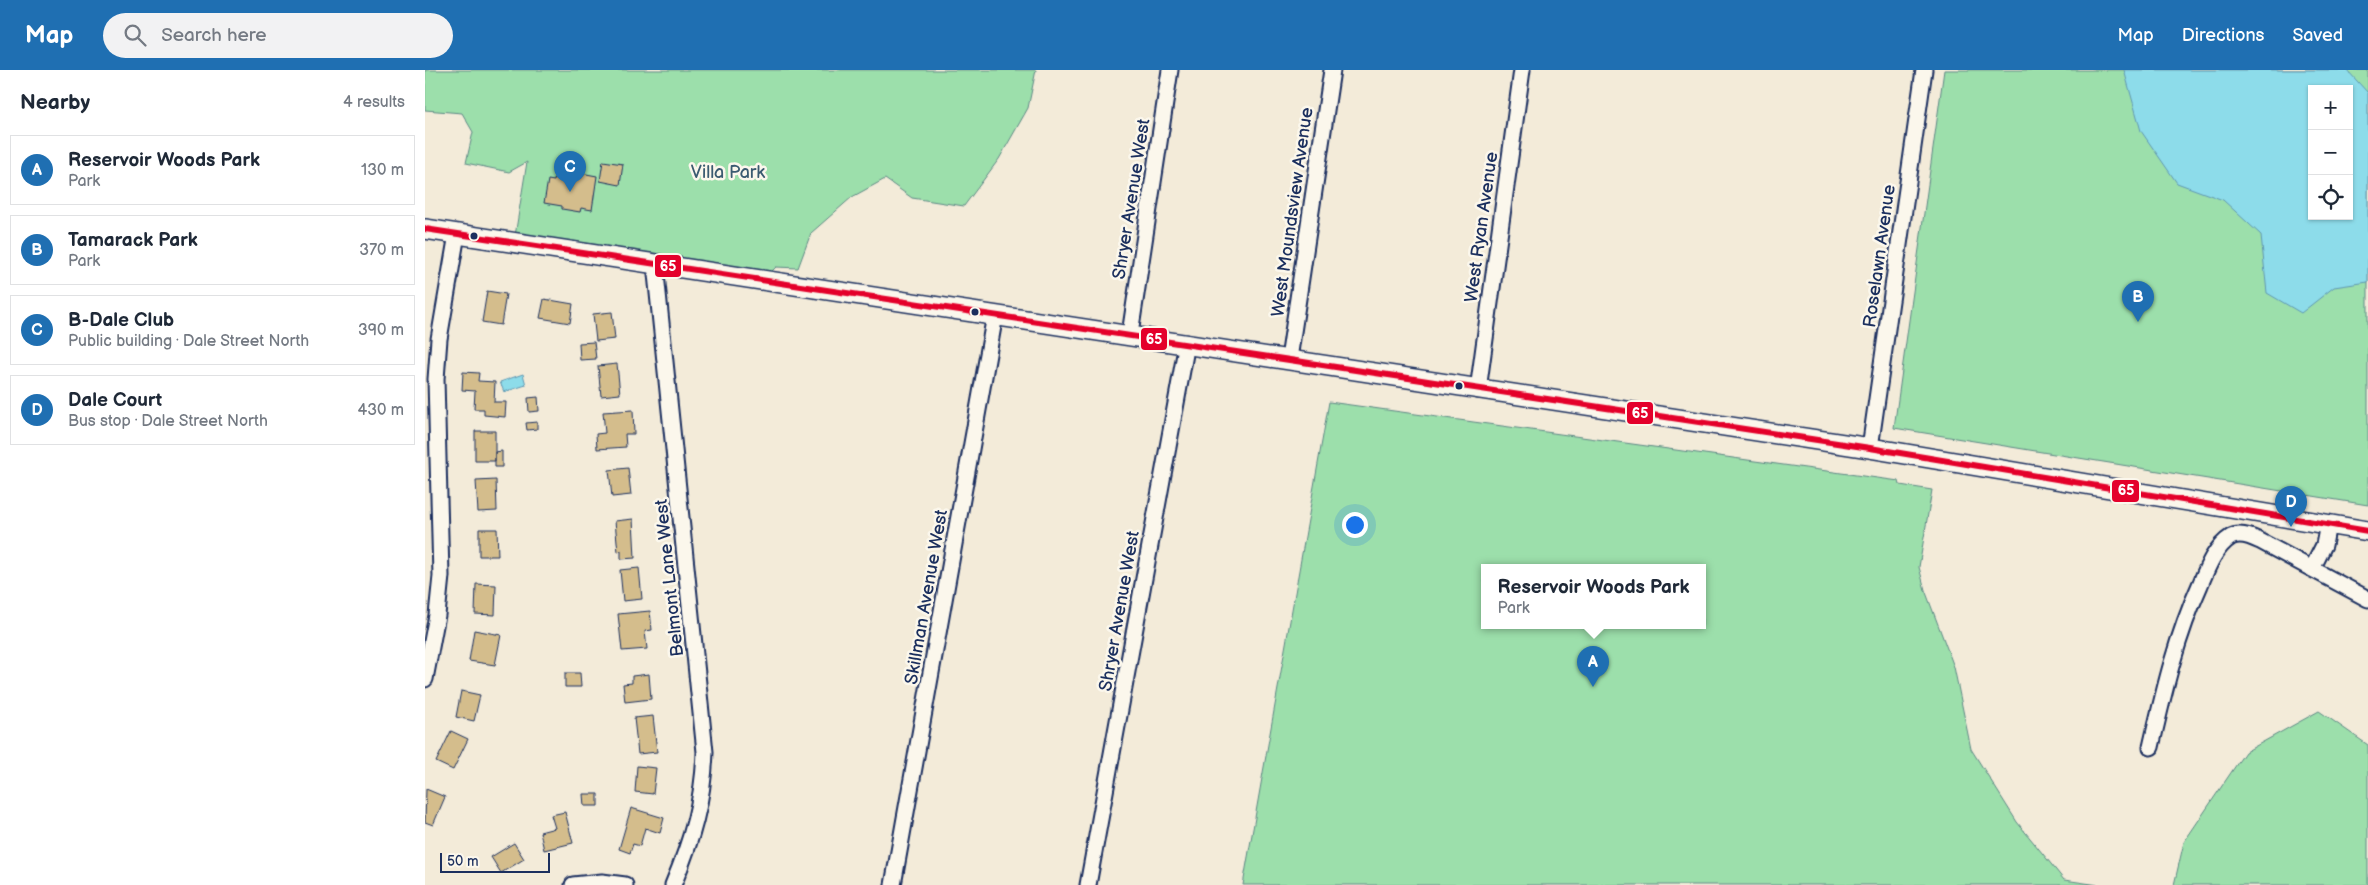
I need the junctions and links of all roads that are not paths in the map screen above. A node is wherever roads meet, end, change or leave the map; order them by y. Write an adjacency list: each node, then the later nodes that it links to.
1 (1170, 70): 9 (street, Shryer Avenue West)
2 (1332, 70): 11 (street, West Moundsview Avenue)
3 (1522, 70): 12 (street, West Ryan Avenue)
4 (1924, 70): 13 (street, Roselawn Avenue)
5 (425, 229): 6 (main road)
6 (457, 234): 7 (main road); 18 (street)
7 (655, 264): 8 (main road); 22 (street, Belmont Lane West)
8 (995, 315): 9 (main road); 23 (street, Skillman Avenue West)
9 (1130, 334): 10 (main road)
10 (1187, 343): 11 (main road); 24 (street, Shryer Avenue West)
11 (1289, 359): 12 (main road)
12 (1477, 390): 13 (main road)
13 (1870, 448): 14 (main road)
14 (2328, 524): 15 (main road); 16 (street)
15 (2368, 531)
16 (2312, 569): 17 (street); 19 (street)
17 (2368, 599)
18 (425, 679)
19 (2151, 747)
20 (573, 885): 21 (street)
21 (625, 885)
22 (673, 885)
23 (893, 885)
24 (1088, 885)

